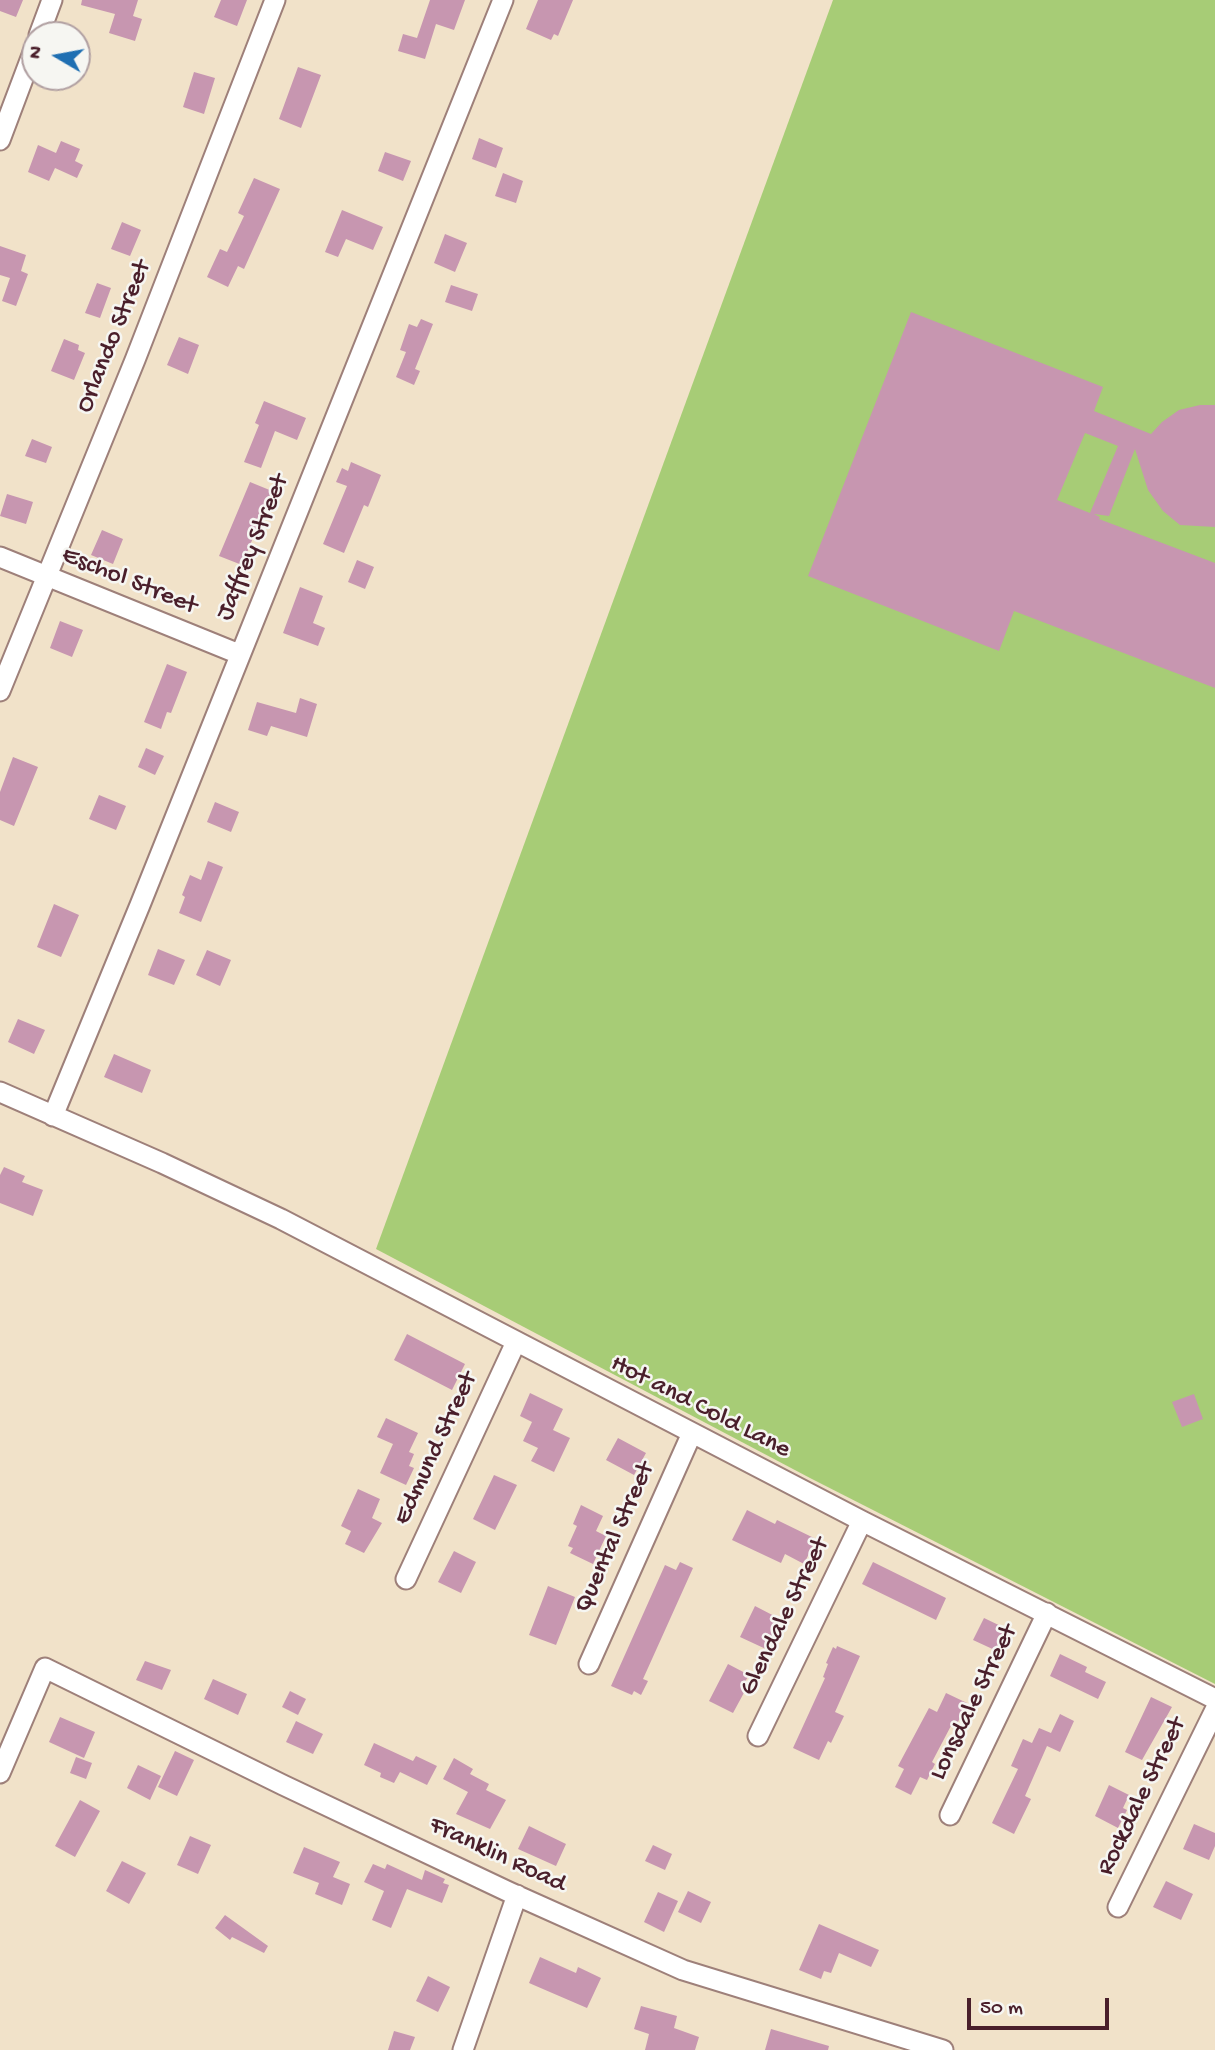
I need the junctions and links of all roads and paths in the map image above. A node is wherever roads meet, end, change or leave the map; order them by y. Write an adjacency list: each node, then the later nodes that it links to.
1 (52, 0): 4 (street)
2 (275, 0): 8 (street, Orlando Street)
3 (503, 0): 9 (street, Jaffrey Street)
4 (44, 21)
5 (21, 84): 6 (street)
6 (0, 140)
7 (0, 557): 8 (street, Eschol Street)
8 (47, 577): 9 (street, Eschol Street); 10 (street, Orlando Street)
9 (239, 654): 12 (street, Jaffrey Street)
10 (0, 691)
11 (0, 1092): 12 (street, Hot and Cold Lane)
12 (53, 1116): 13 (street, Hot and Cold Lane)
13 (516, 1342): 14 (street, Hot and Cold Lane); 16 (street, Edmund Street)
14 (692, 1433): 15 (street, Hot and Cold Lane); 18 (street, Quental Street)
15 (862, 1521): 17 (street, Hot and Cold Lane); 21 (street, Glendale Street)
16 (406, 1578)
17 (1047, 1614): 19 (street, Hot and Cold Lane); 23 (street, Lonsdale Street)
18 (589, 1664)
19 (1215, 1699)
20 (1215, 1710): 25 (street, Rockdale Street)
21 (758, 1736)
22 (0, 1773): 24 (street, Franklin Road)
23 (950, 1815)
24 (517, 1895): 26 (street); 27 (street, Franklin Road)
25 (1118, 1907)
26 (463, 2050)
27 (943, 2050)

